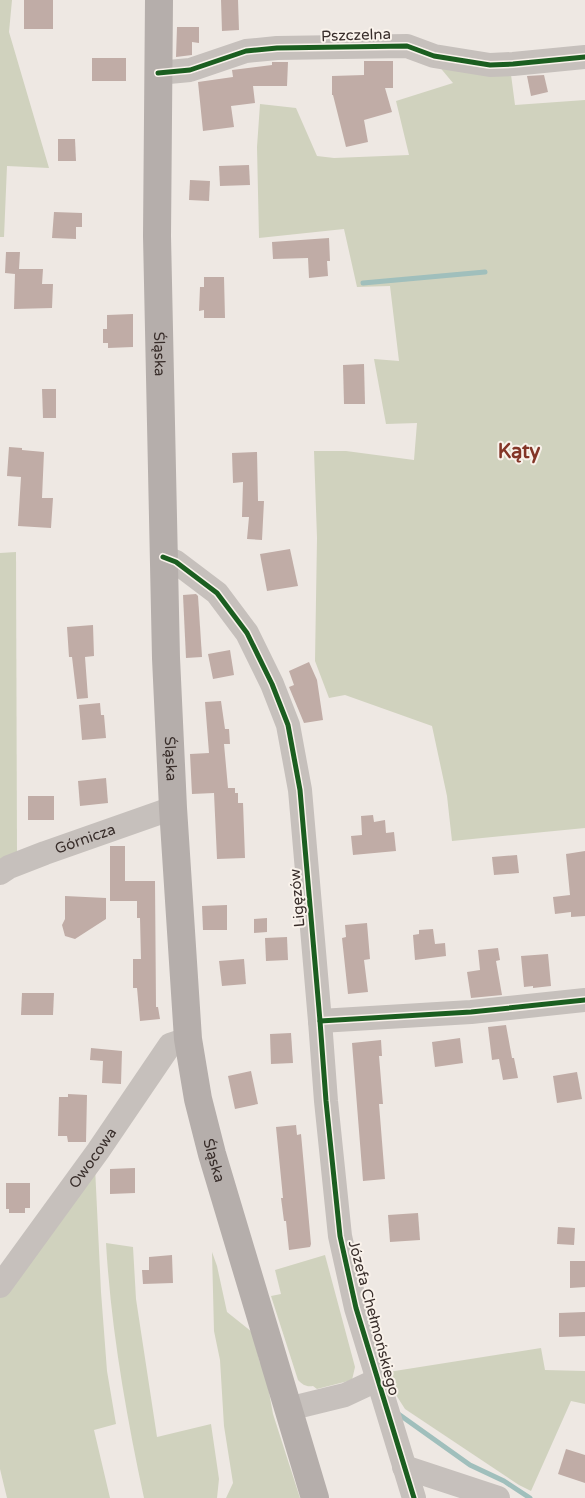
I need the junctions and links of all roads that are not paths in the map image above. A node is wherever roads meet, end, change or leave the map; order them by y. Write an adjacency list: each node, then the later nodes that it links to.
1 (160, 0): 3 (main road, Śląska)
2 (585, 56): 3 (street, Pszczelna)
3 (158, 73): 4 (main road, Śląska)
4 (163, 557): 5 (main road, Śląska); 8 (street, Ligęzów)
5 (173, 808): 6 (street, Górnicza); 9 (main road, Śląska)
6 (0, 873)
7 (585, 1000): 8 (street)
8 (320, 1021): 11 (street, Józefa Chełmońskiego)
9 (188, 1039): 10 (street, Owocowa); 12 (main road, Śląska)
10 (0, 1286)
11 (377, 1380): 12 (street); 13 (street, Józefa Chełmońskiego)
12 (288, 1409): 14 (main road, Śląska)
13 (404, 1467): 15 (street, Józefa Chełmońskiego); 16 (street)
14 (315, 1498)
15 (414, 1498)
16 (498, 1498)

